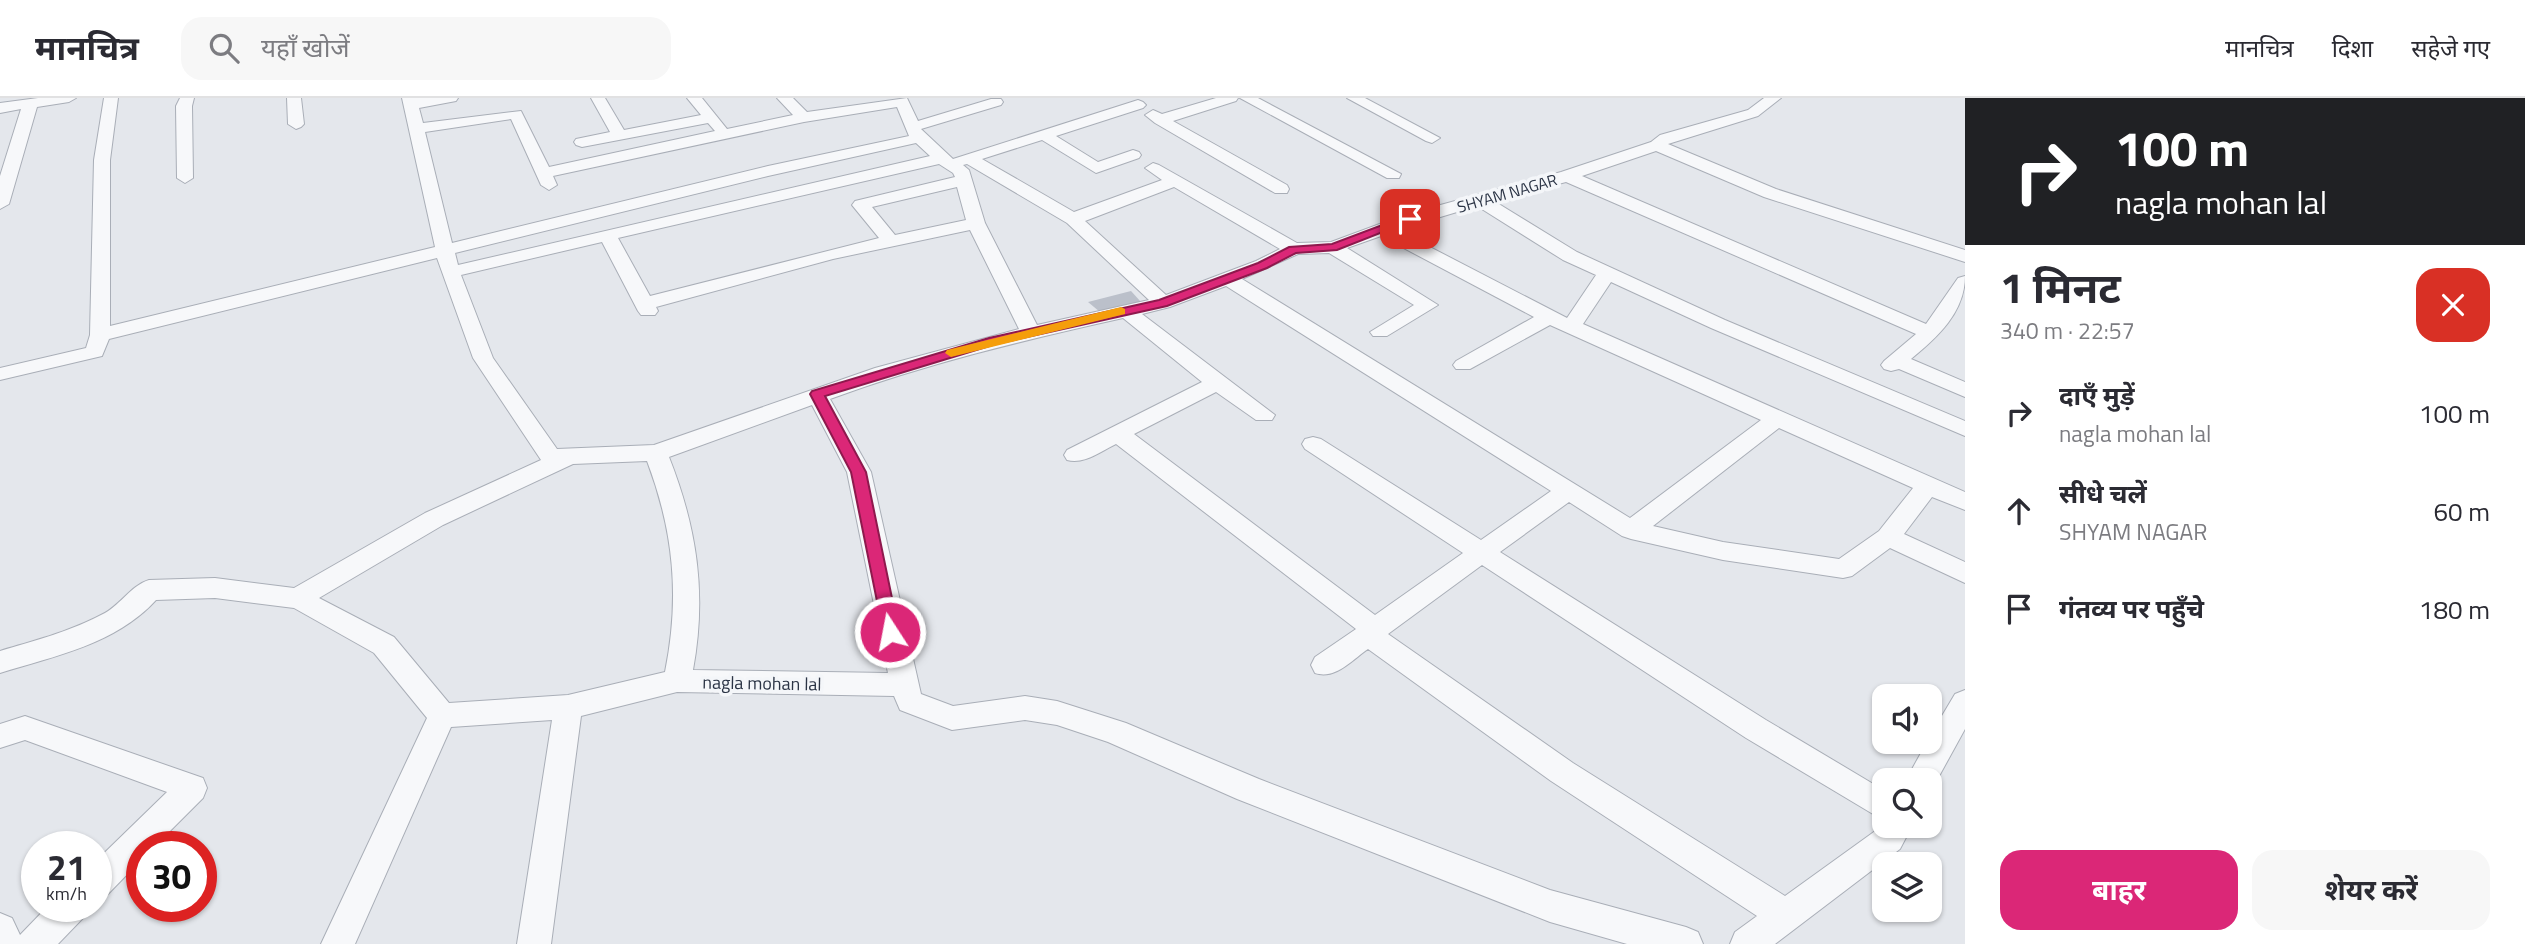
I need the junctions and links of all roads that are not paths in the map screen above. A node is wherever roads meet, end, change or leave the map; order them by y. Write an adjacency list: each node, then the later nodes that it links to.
1 (69, 98): 15 (street)
2 (111, 98): 63 (street)
3 (187, 98): 37 (street)
4 (294, 98): 22 (street)
5 (450, 98): 16 (street)
6 (598, 98): 27 (street)
7 (694, 98): 20 (street)
8 (784, 98): 19 (street)
9 (1231, 98): 21 (street)
10 (1247, 98): 35 (street)
11 (1354, 98): 28 (street)
12 (1774, 98): 30 (street, SHYAM NAGAR)
13 (1000, 99): 24 (street)
14 (901, 100): 19 (street); 24 (street)
15 (41, 101): 18 (street); 42 (street)
16 (410, 101): 23 (street)
17 (1134, 101): 21 (street); 26 (street)
18 (0, 108)
19 (804, 117): 25 (street)
20 (711, 118): 25 (street); 27 (street)
21 (1160, 120): 40 (street)
22 (296, 124)
23 (416, 129): 25 (street); 50 (street)
24 (916, 132): 33 (street); 50 (street)
25 (725, 134)
26 (1043, 134): 31 (street); 32 (street)
27 (619, 135): 29 (street)
28 (1432, 138)
29 (582, 142)
30 (1657, 145): 36 (street, SHYAM NAGAR); 51 (street)
31 (1133, 155)
32 (969, 158): 33 (street); 43 (street)
33 (946, 161): 38 (street); 46 (street)
34 (1153, 168): 39 (street)
35 (1393, 174)
36 (1567, 176): 41 (street, SHYAM NAGAR); 62 (street)
37 (185, 178)
38 (964, 180): 44 (street); 47 (street)
39 (1175, 181): 43 (street); 49 (street)
40 (1281, 189)
41 (1481, 201): 45 (street, SHYAM NAGAR); 53 (street)
42 (0, 204)
43 (1073, 219): 56 (street)
44 (976, 223): 47 (street); 61 (street)
45 (1383, 230): 48 (street, SHYAM NAGAR); 58 (street)
46 (608, 236): 47 (street); 52 (street)
47 (891, 241)
48 (1333, 247): 49 (street, SHYAM NAGAR); 60 (street)
49 (1294, 249): 54 (street, SHYAM NAGAR)
50 (446, 250): 52 (street); 63 (street)
51 (1965, 256)
52 (450, 272): 75 (street)
53 (1608, 273): 59 (street); 71 (street)
54 (1227, 278): 56 (street, SHYAM NAGAR); 78 (street)
55 (1965, 282): 62 (street)
56 (1163, 303): 57 (street, SHYAM NAGAR)
57 (1125, 310): 61 (street, SHYAM NAGAR); 66 (street)
58 (1549, 317): 59 (street); 64 (street)
59 (1571, 327): 70 (street)
60 (1380, 332)
61 (1031, 333): 68 (street, SHYAM NAGAR)
62 (1930, 333): 67 (street)
63 (100, 335): 65 (street)
64 (1463, 365)
65 (0, 374)
66 (1217, 383): 69 (street); 72 (street)
67 (1965, 390)
68 (817, 394): 74 (street); 89 (street)
69 (1264, 415)
70 (1778, 418): 77 (street); 80 (street)
71 (1965, 429)
72 (1118, 433): 76 (street); 85 (street)
73 (1312, 443): 82 (street)
74 (656, 453): 75 (street); 88 (street, nagla mohan lal)
75 (570, 456): 84 (street)
76 (1075, 456)
77 (1928, 485): 79 (street); 81 (street)
78 (1568, 491): 80 (street); 82 (street)
79 (1965, 502)
80 (1631, 530): 81 (street)
81 (1888, 537): 83 (street)
82 (1483, 552): 85 (street); 95 (street)
83 (1965, 573)
84 (299, 600): 86 (street); 92 (street)
85 (1371, 632): 87 (street); 98 (street)
86 (0, 662)
87 (1325, 665)
88 (677, 681): 89 (street, nagla mohan lal); 91 (street)
89 (904, 685): 105 (street)
90 (1965, 702): 94 (street)
91 (568, 707): 92 (street); 104 (street)
92 (442, 716): 103 (street)
93 (0, 736): 97 (street)
94 (1929, 768)
95 (1872, 799)
96 (1890, 838): 98 (street)
97 (112, 867)
98 (1785, 915): 106 (street)
99 (56, 922): 102 (street)
100 (0, 930): 101 (street)
101 (7, 944)
102 (34, 944)
103 (338, 944)
104 (534, 944)
105 (1686, 944)
106 (1747, 944)

